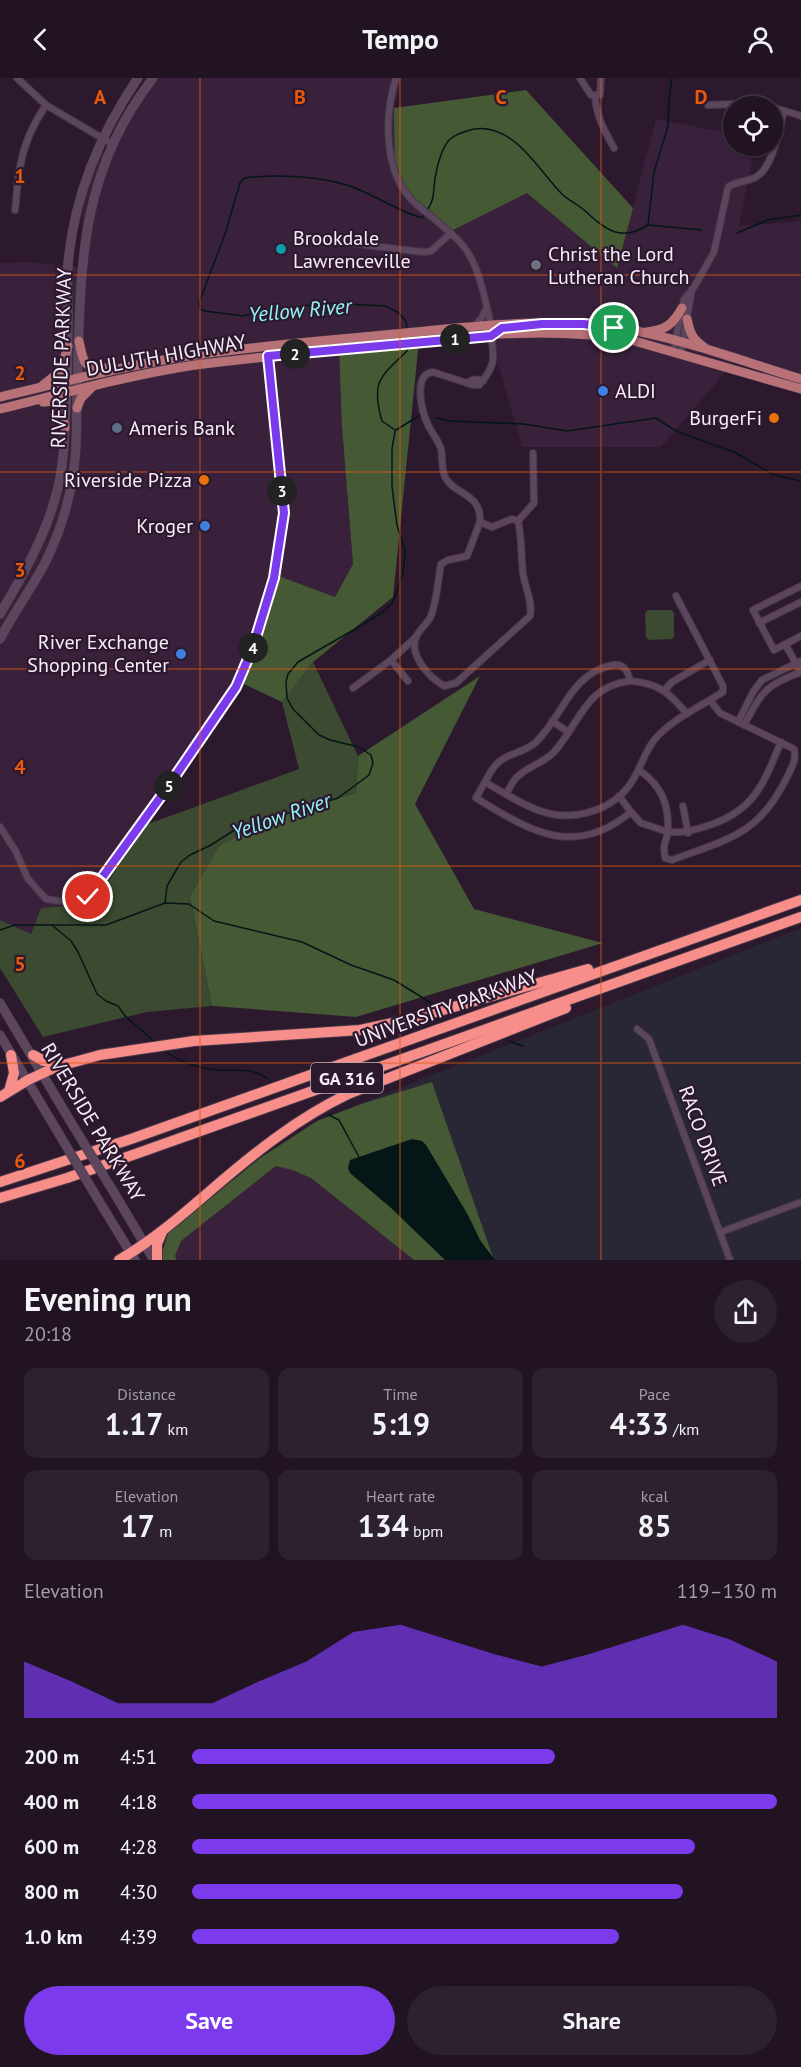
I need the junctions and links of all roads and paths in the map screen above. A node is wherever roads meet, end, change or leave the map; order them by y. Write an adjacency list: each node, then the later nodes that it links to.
1 (17, 78): 9 (street)
2 (138, 78): 13 (main road, RIVERSIDE PARKWAY)
3 (153, 78): 14 (main road, RIVERSIDE PARKWAY)
4 (396, 78): 17 (street)
5 (580, 78): 7 (street)
6 (602, 78): 7 (street)
7 (595, 95): 15 (street)
8 (723, 104): 10 (street)
9 (46, 105): 13 (street); 16 (street)
10 (708, 105)
11 (784, 111): 12 (street); 20 (street)
12 (801, 116)
13 (102, 138): 14 (street); 19 (main road, RIVERSIDE PARKWAY)
14 (112, 144): 21 (main road, RIVERSIDE PARKWAY)
15 (614, 148)
16 (15, 210)
17 (451, 233): 18 (street); 22 (street)
18 (315, 239)
19 (71, 245): 21 (main road); 34 (main road, RIVERSIDE PARKWAY)
20 (693, 289): 23 (street); 24 (street)
21 (80, 295): 32 (main road, RIVERSIDE PARKWAY)
22 (486, 308): 26 (street); 27 (street)
23 (682, 308): 28 (main road); 35 (street)
24 (687, 319): 35 (street); 37 (main road)
25 (542, 324): 26 (main road, DULUTH HIGHWAY); 28 (main road, DULUTH HIGHWAY); 30 (main road)
26 (491, 325): 27 (main road, DULUTH HIGHWAY); 33 (main road)
27 (473, 327): 31 (main road, DULUTH HIGHWAY)
28 (642, 333): 35 (main road, DULUTH HIGHWAY)
29 (507, 334): 30 (main road, DULUTH HIGHWAY); 35 (main road, DULUTH HIGHWAY); 36 (street)
30 (491, 336): 33 (main road, DULUTH HIGHWAY); 36 (street)
31 (397, 339): 33 (main road, DULUTH HIGHWAY); 38 (main road, DULUTH HIGHWAY); 39 (main road, DULUTH HIGHWAY)
32 (79, 340): 39 (main road); 40 (main road, RIVERSIDE PARKWAY)
33 (437, 340)
34 (68, 346): 42 (main road, RIVERSIDE PARKWAY); 44 (main road)
35 (678, 348): 37 (main road, DULUTH HIGHWAY); 46 (main road, DULUTH HIGHWAY)
36 (493, 350): 53 (street)
37 (717, 354): 41 (main road, DULUTH HIGHWAY)
38 (268, 356): 43 (main road, DULUTH HIGHWAY); 84 (street)
39 (143, 364): 40 (main road, DULUTH HIGHWAY)
40 (78, 378): 42 (main road, DULUTH HIGHWAY); 45 (main road, RIVERSIDE PARKWAY)
41 (801, 379)
42 (67, 381): 44 (main road, DULUTH HIGHWAY); 47 (main road, RIVERSIDE PARKWAY)
43 (94, 385): 45 (main road, DULUTH HIGHWAY); 49 (main road)
44 (38, 388): 48 (main road, DULUTH HIGHWAY)
45 (77, 389): 47 (main road, DULUTH HIGHWAY); 49 (main road, RIVERSIDE PARKWAY)
46 (801, 389)
47 (66, 392): 50 (main road, DULUTH HIGHWAY); 51 (main road, RIVERSIDE PARKWAY)
48 (0, 397)
49 (77, 408): 62 (main road, RIVERSIDE PARKWAY)
50 (0, 411): 51 (main road)
51 (64, 429): 58 (main road, RIVERSIDE PARKWAY)
52 (533, 453): 54 (street)
53 (481, 521): 54 (street); 61 (street)
54 (518, 521): 61 (street)
55 (801, 586): 59 (street)
56 (676, 596): 65 (street)
57 (801, 602): 59 (street)
58 (0, 614)
59 (759, 623): 63 (street)
60 (801, 636): 63 (street)
61 (416, 637): 64 (street)
62 (0, 639)
63 (785, 644): 66 (street)
64 (391, 660): 68 (street); 70 (street)
65 (710, 660): 71 (street); 72 (street)
66 (798, 662): 67 (street); 75 (street)
67 (801, 672): 75 (street)
68 (408, 681)
69 (630, 681): 71 (street); 74 (street); 76 (street)
70 (353, 688)
71 (665, 690): 73 (street)
72 (710, 700): 73 (street); 75 (street)
73 (687, 714): 78 (street)
74 (552, 721): 76 (street); 79 (street)
75 (741, 723): 77 (street)
76 (568, 732): 80 (street)
77 (781, 742): 85 (street); 86 (street)
78 (639, 770): 81 (street); 85 (street)
79 (485, 782): 80 (street); 83 (street)
80 (506, 794): 81 (street)
81 (619, 796): 83 (street)
82 (683, 806): 86 (street)
83 (631, 812): 85 (street)
84 (0, 827)
85 (668, 832): 86 (street)
86 (688, 833)
87 (801, 900): 89 (highway, UNIVERSITY PARKWAY / GA 316)
88 (801, 916): 90 (highway, UNIVERSITY PARKWAY / GA 316)
89 (646, 955): 96 (highway); 100 (highway, UNIVERSITY PARKWAY / GA 316)
90 (694, 955): 101 (highway, UNIVERSITY PARKWAY / GA 316); 103 (highway)
91 (0, 1003): 95 (main road, RIVERSIDE PARKWAY)
92 (637, 1029): 104 (street, RACO DRIVE)
93 (0, 1035): 94 (main road, RIVERSIDE PARKWAY)
94 (11, 1055): 98 (main road, RIVERSIDE PARKWAY); 99 (highway)
95 (33, 1055): 96 (highway); 97 (main road, RIVERSIDE PARKWAY)
96 (62, 1064): 97 (highway)
97 (43, 1073): 98 (highway); 105 (main road, RIVERSIDE PARKWAY, bridge)
98 (28, 1080): 99 (highway); 106 (main road, RIVERSIDE PARKWAY, bridge)
99 (4, 1094)
100 (0, 1182)
101 (0, 1198)
102 (801, 1202): 104 (street)
103 (162, 1232): 105 (highway); 108 (highway)
104 (721, 1232): 109 (street, RACO DRIVE)
105 (145, 1244): 106 (highway); 108 (main road, RIVERSIDE PARKWAY)
106 (133, 1257): 107 (highway)
107 (119, 1260)
108 (156, 1260)
109 (730, 1260)

